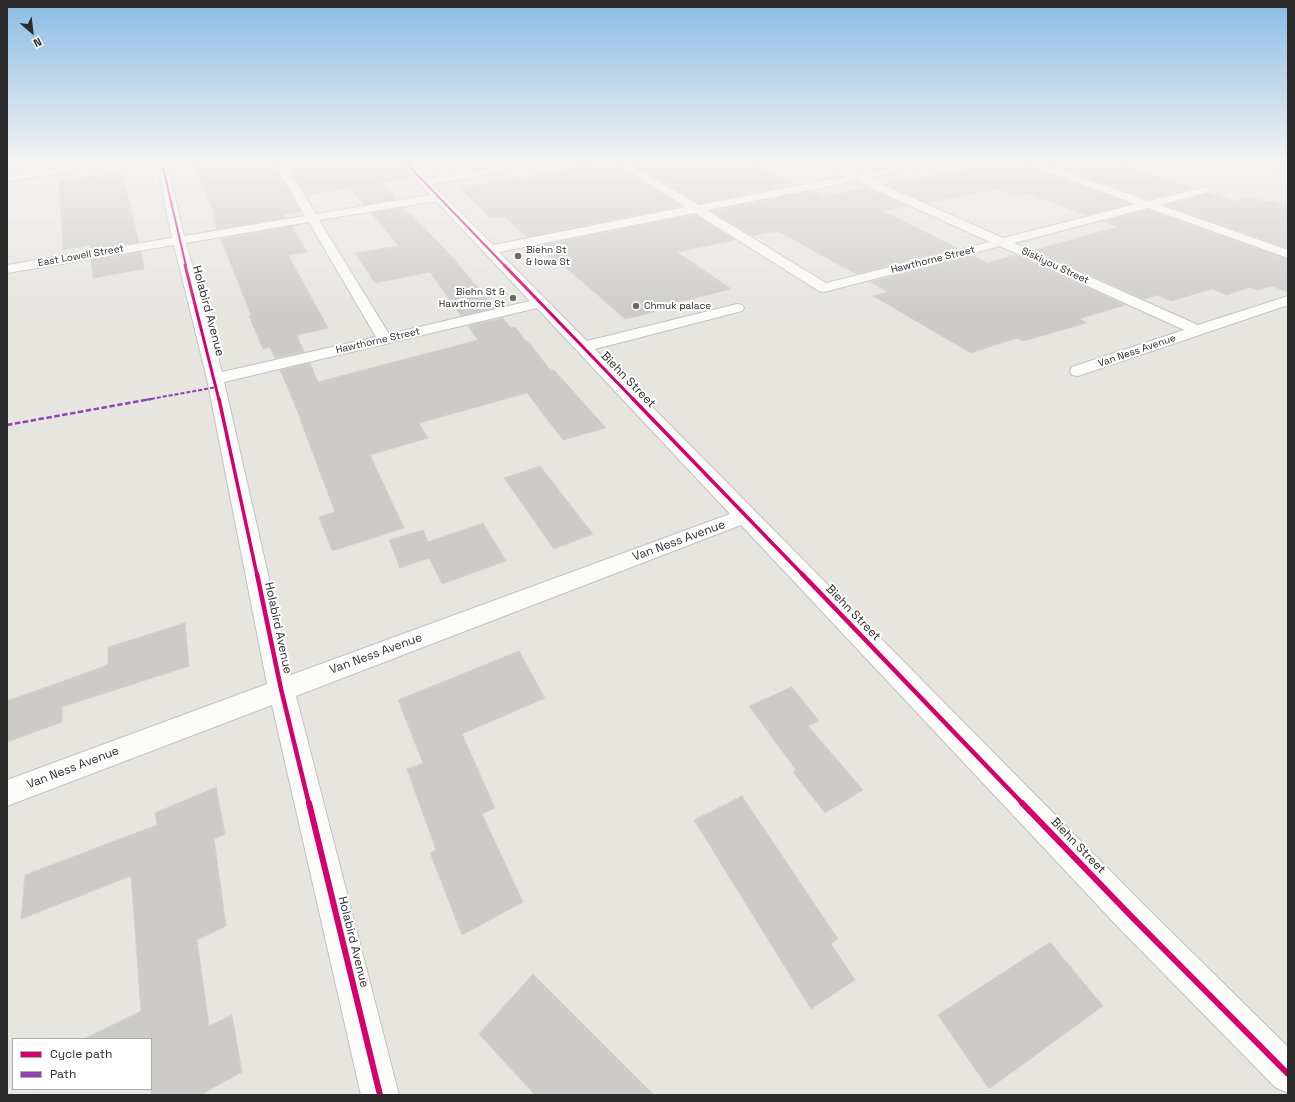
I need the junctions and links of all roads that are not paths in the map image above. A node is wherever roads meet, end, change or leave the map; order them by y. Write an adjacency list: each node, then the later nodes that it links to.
1 (173, 214): 11 (street, Holabird Avenue)
2 (310, 214): 10 (street)
3 (327, 214): 10 (street, East Lowell Street)
4 (455, 214): 13 (street, Biehn Street)
5 (669, 214): 13 (street)
6 (706, 214): 12 (street, Hawthorne Street)
7 (941, 214): 12 (street, Siskiyou Street)
8 (1113, 214): 12 (street, Hawthorne Street)
9 (1177, 214): 14 (street)
10 (312, 218): 11 (street, East Lowell Street); 20 (street)
11 (179, 240): 15 (street, East Lowell Street); 23 (street, Holabird Avenue)
12 (1004, 242): 19 (street, Siskiyou Street)
13 (489, 250): 17 (street, Biehn Street)
14 (1288, 254)
15 (7, 269)
16 (1288, 300): 19 (street, Van Ness Avenue)
17 (541, 303): 20 (street, Hawthorne Street); 21 (street, Biehn Street)
18 (737, 308): 21 (street)
19 (1196, 330): 22 (street, Van Ness Avenue)
20 (385, 339): 23 (street, Hawthorne Street)
21 (582, 347): 24 (street, Biehn Street)
22 (1078, 371)
23 (215, 378): 25 (street, Holabird Avenue)
24 (745, 516): 25 (street, Van Ness Avenue); 27 (street, Biehn Street)
25 (281, 689): 26 (street, Van Ness Avenue); 28 (street, Holabird Avenue)
26 (7, 793)
27 (1288, 1074)
28 (380, 1095)

